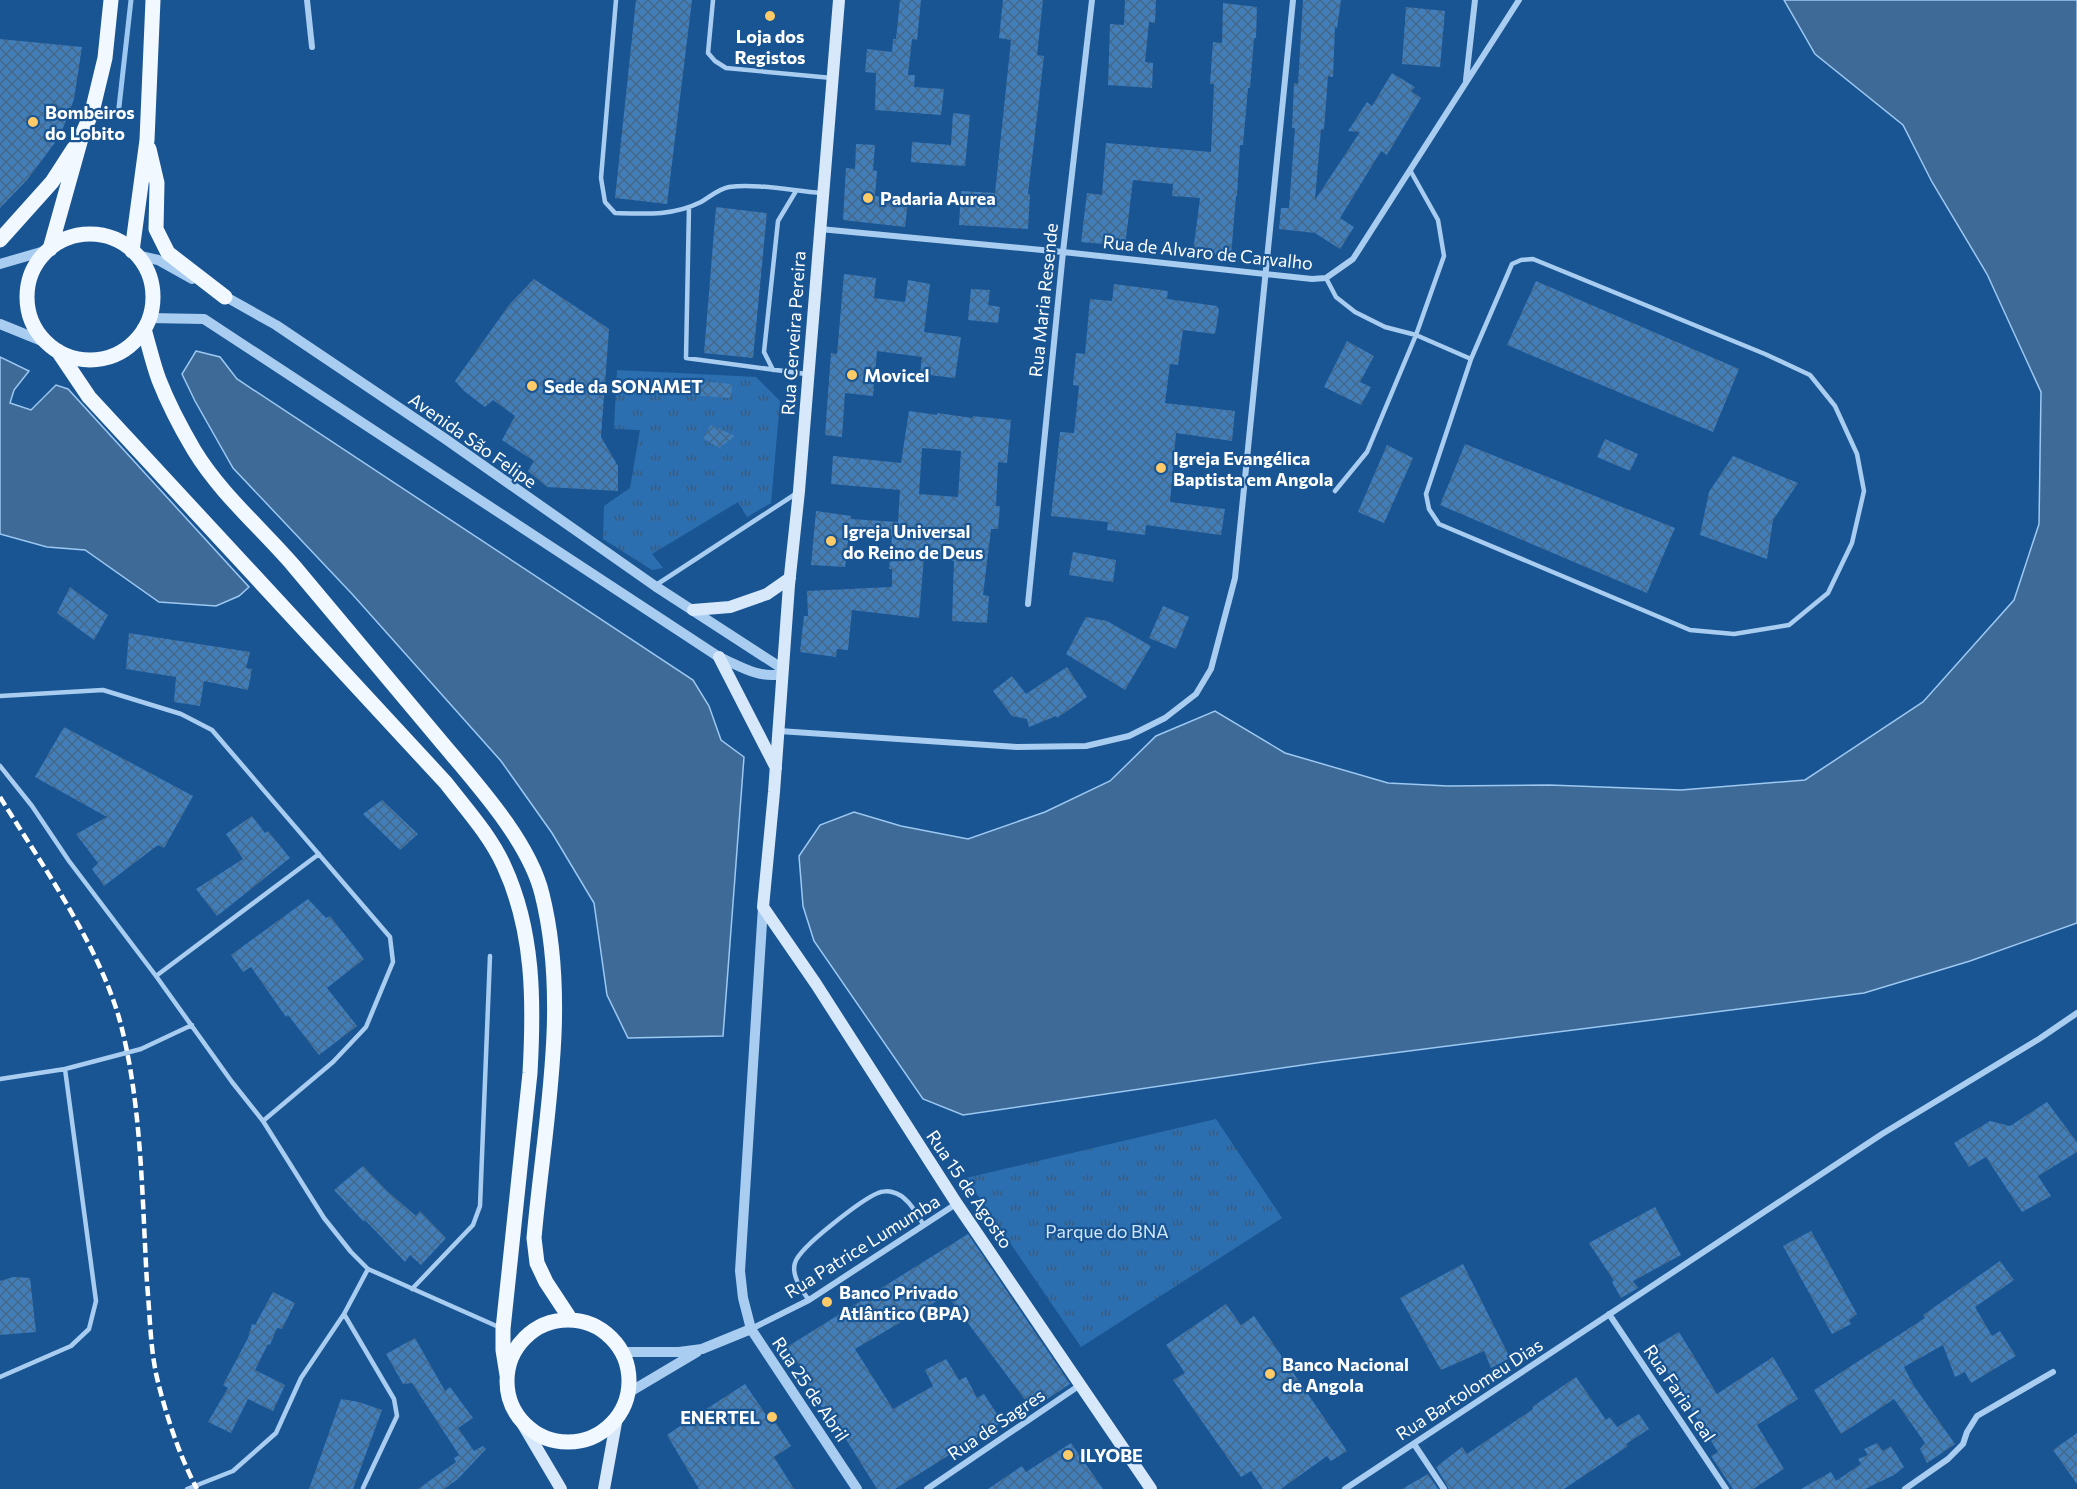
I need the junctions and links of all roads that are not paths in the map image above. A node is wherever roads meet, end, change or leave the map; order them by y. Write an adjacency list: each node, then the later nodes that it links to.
1 (111, 0): 14 (main road)
2 (153, 0): 15 (main road)
3 (307, 0): 11 (street)
4 (616, 0): 19 (lane)
5 (713, 0): 12 (lane)
6 (839, 0): 12 (main road, Rua Cerveira Pereira)
7 (1092, 0): 23 (street, Rua Maria Resende)
8 (1293, 0): 26 (street)
9 (1475, 0): 13 (street)
10 (1519, 0): 13 (street, Rua de Alvaro de Carvalho)
11 (312, 47)
12 (832, 78): 18 (main road, Rua Cerveira Pereira)
13 (1465, 84): 16 (street, Rua de Alvaro de Carvalho)
14 (82, 135): 21 (main road); 22 (main road)
15 (147, 140): 24 (main road); 28 (main road)
16 (1410, 170): 27 (street, Rua de Alvaro de Carvalho); 31 (lane)
17 (796, 191): 18 (lane); 19 (lane); 34 (lane)
18 (823, 193): 20 (main road, Rua Cerveira Pereira)
19 (689, 207): 34 (lane)
20 (819, 228): 23 (street, Rua de Alvaro de Carvalho); 35 (main road, Rua Cerveira Pereira)
21 (0, 240)
22 (49, 250): 24 (main road); 25 (street); 32 (main road)
23 (1063, 252): 26 (street, Rua de Alvaro de Carvalho); 40 (street, Rua Maria Resende)
24 (134, 253): 28 (street, Avenida São Felipe); 30 (main road)
25 (0, 264)
26 (1266, 274): 27 (street, Rua de Alvaro de Carvalho); 45 (street)
27 (1326, 278): 31 (lane)
28 (225, 297): 39 (street, Avenida São Felipe)
29 (0, 324): 32 (street)
30 (147, 324): 32 (main road); 42 (street); 64 (main road)
31 (1416, 335): 33 (lane); 37 (lane)
32 (52, 347): 65 (main road)
33 (1471, 359): 33 (lane)
34 (773, 370): 35 (lane)
35 (808, 375): 36 (main road, Rua Cerveira Pereira)
36 (799, 491): 38 (main road, Rua Cerveira Pereira); 39 (lane)
37 (1335, 491)
38 (790, 578): 41 (main road); 43 (main road, Rua Cerveira Pereira)
39 (655, 586): 41 (street, Avenida São Felipe)
40 (1028, 604)
41 (693, 610): 43 (street, Avenida São Felipe)
42 (719, 657): 43 (street); 47 (main road)
43 (783, 671): 45 (main road, Rua Cerveira Pereira)
44 (0, 696): 48 (lane)
45 (779, 731): 47 (main road, Rua Cerveira Pereira)
46 (0, 766): 51 (lane)
47 (776, 771): 49 (main road, Rua Cerveira Pereira)
48 (319, 854): 51 (lane); 56 (lane)
49 (763, 907): 57 (main road, Rua 15 de Agosto); 66 (street)
50 (490, 956): 60 (lane)
51 (156, 976): 53 (lane)
52 (2077, 1013): 63 (street, Rua Bartolomeu Dias)
53 (192, 1025): 54 (lane); 56 (lane)
54 (65, 1069): 55 (lane); 71 (lane)
55 (0, 1079)
56 (263, 1121): 59 (lane)
57 (957, 1204): 58 (street, Rua Patrice Lumumba); 72 (main road, Rua 15 de Agosto)
58 (923, 1224): 61 (street, Rua Patrice Lumumba); 61 (lane)
59 (368, 1269): 60 (lane); 62 (lane)
60 (412, 1289): 65 (lane)
61 (809, 1300): 66 (street, Rua Patrice Lumumba)
62 (344, 1314): 77 (lane); 78 (lane)
63 (1609, 1314): 76 (street, Rua Bartolomeu Dias); 86 (street, Rua Faria Leal)
64 (571, 1320): 68 (main road); 70 (main road)
65 (503, 1329): 70 (main road)
66 (751, 1329): 67 (street, Rua 25 de Abril); 81 (street, Rua 25 de Abril)
67 (702, 1349): 68 (street, Rua 25 de Abril); 73 (street)
68 (621, 1352): 73 (main road)
69 (2053, 1372): 87 (street)
70 (507, 1375): 75 (main road)
71 (0, 1377)
72 (1081, 1384): 82 (street, Rua de Sagres); 83 (main road, Rua 15 de Agosto)
73 (628, 1393): 74 (main road)
74 (617, 1417): 75 (main road); 80 (main road)
75 (519, 1418): 79 (main road)
76 (1414, 1444): 84 (street, Rua Bartolomeu Dias); 85 (street)
77 (363, 1488)
78 (187, 1489)
79 (561, 1489)
80 (604, 1489)
81 (857, 1489)
82 (927, 1489)
83 (1151, 1489)
84 (1346, 1489)
85 (1444, 1489)
86 (1726, 1489)
87 (1905, 1489)

